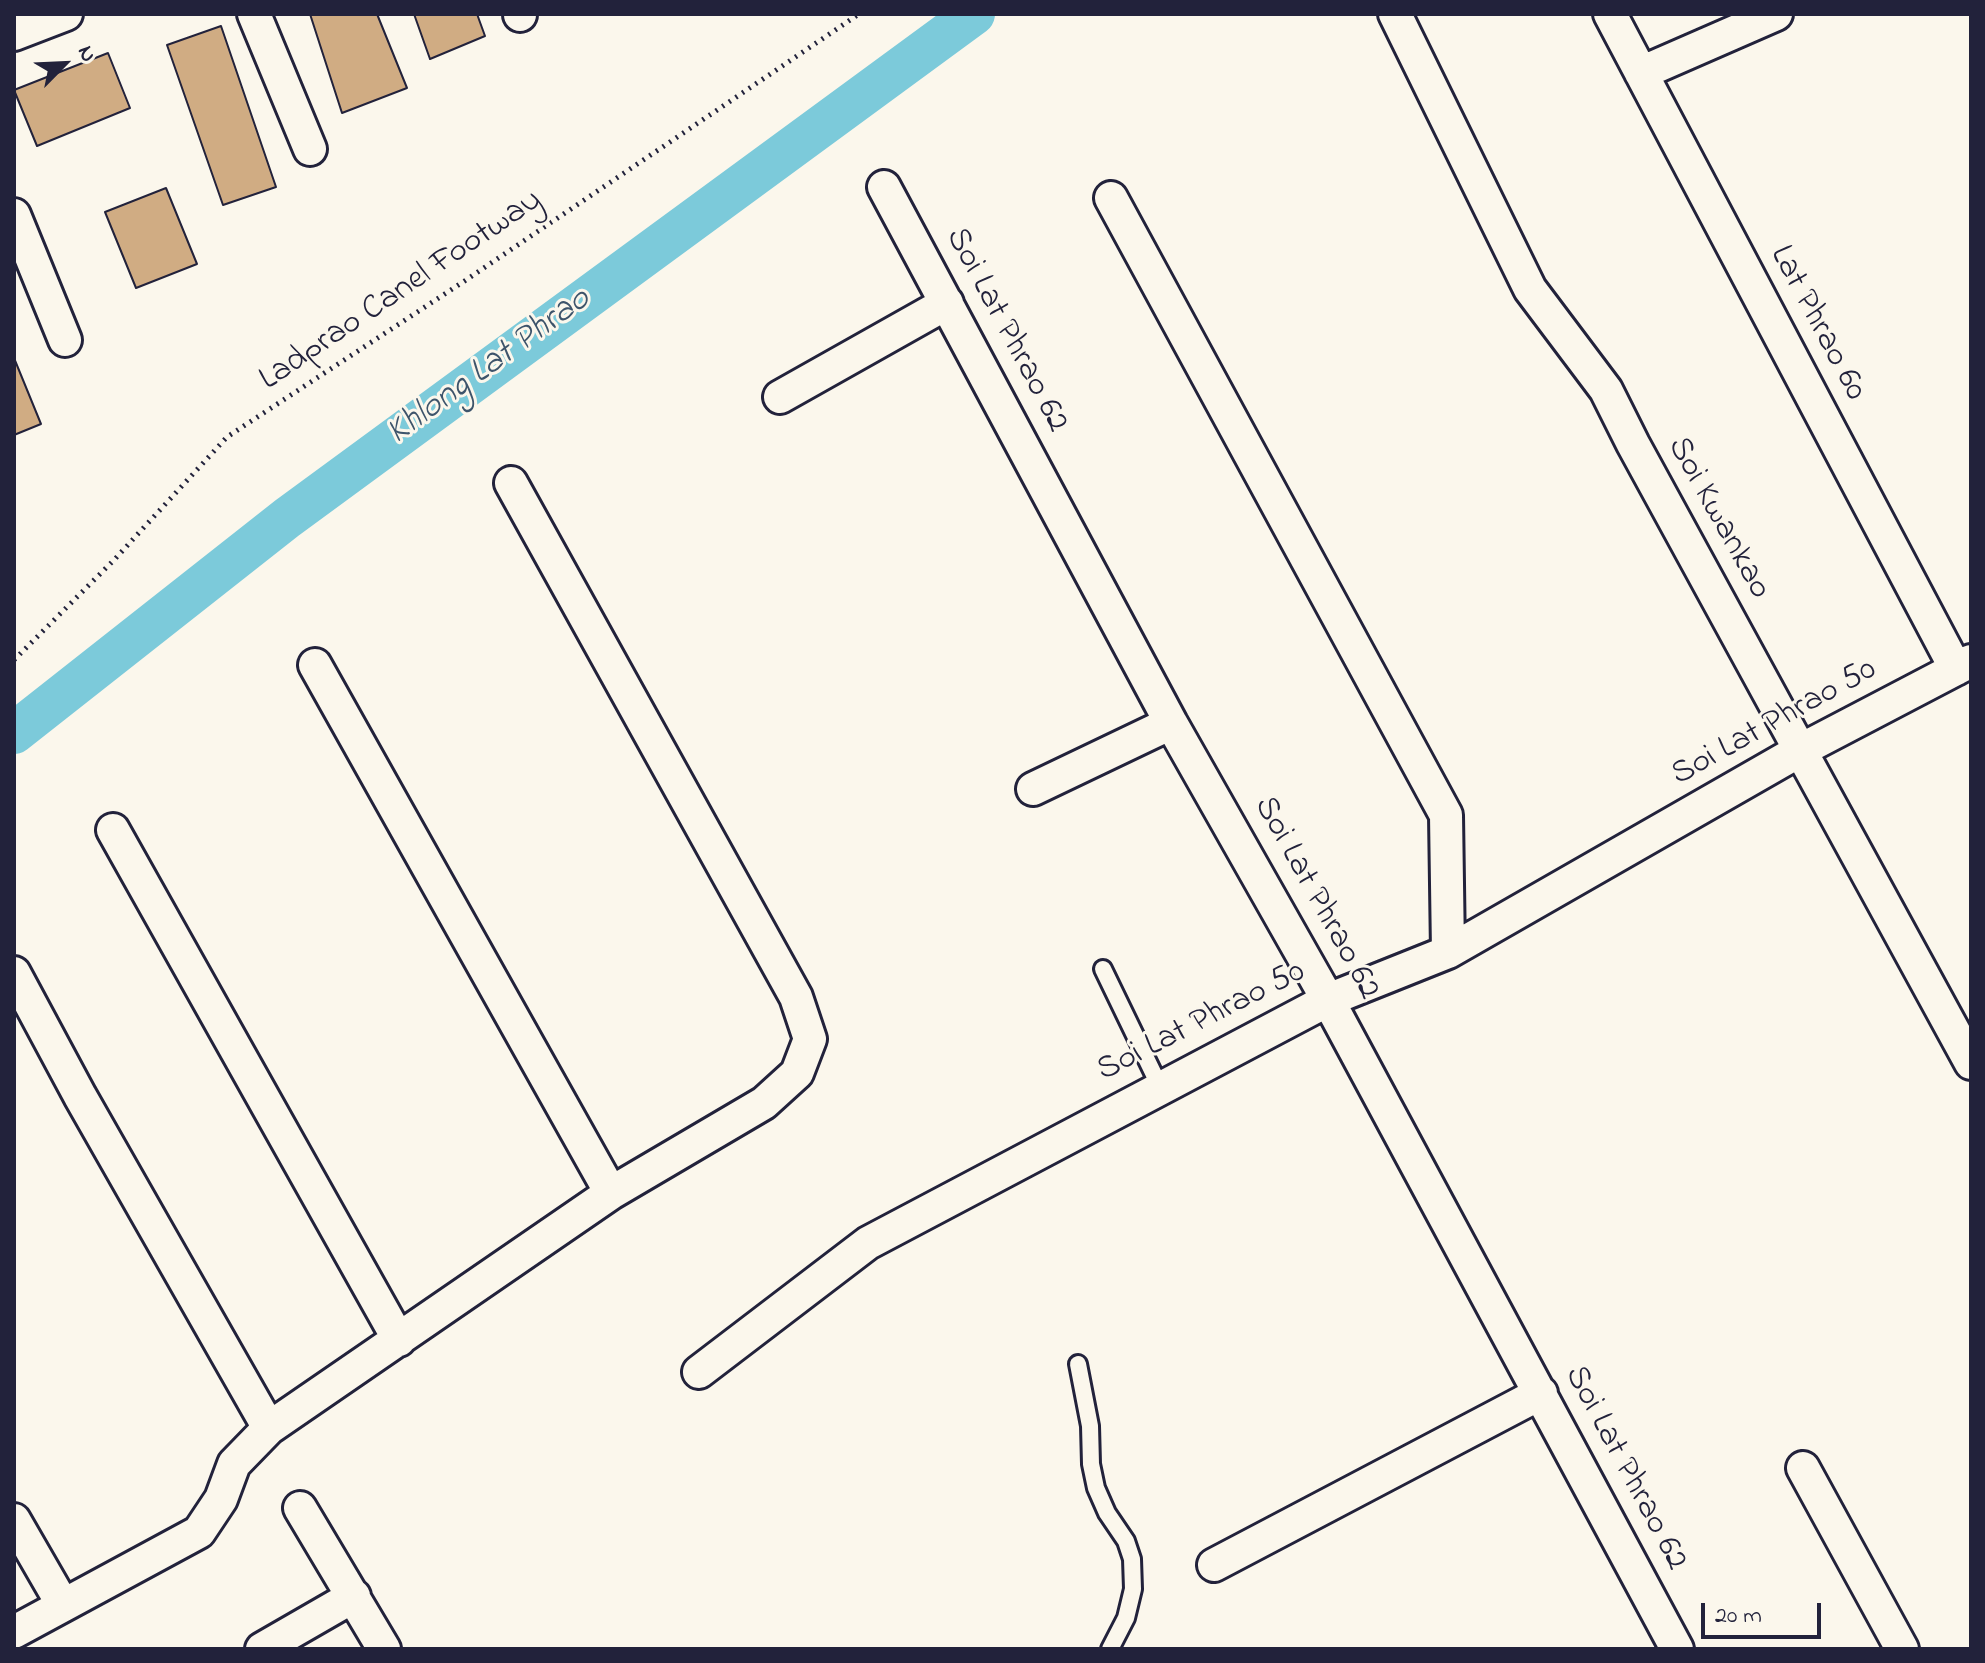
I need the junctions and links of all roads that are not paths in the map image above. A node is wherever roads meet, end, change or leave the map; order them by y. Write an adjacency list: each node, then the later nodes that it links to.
1 (66, 14): 6 (street)
2 (254, 14): 8 (street)
3 (1395, 14): 19 (street, Soi Kwankao)
4 (1610, 14): 7 (street, Lat Phrao 60)
5 (1776, 14): 7 (street)
6 (14, 34)
7 (1641, 73): 17 (street, Lat Phrao 60)
8 (310, 149)
9 (884, 187): 12 (street, Soi Lat Phrao 62)
10 (1111, 198): 22 (street)
11 (14, 215): 13 (street)
12 (947, 303): 14 (street); 18 (street, Soi Lat Phrao 62)
13 (65, 340)
14 (780, 397)
15 (511, 483): 28 (street)
16 (315, 665): 28 (street)
17 (1963, 665): 19 (street, Soi Lat Phrao 50)
18 (1171, 723): 20 (street); 25 (street, Soi Lat Phrao 62)
19 (1799, 751): 22 (street, Soi Lat Phrao 50); 26 (street, Soi Kwankao)
20 (1033, 789)
21 (113, 830): 29 (street)
22 (1448, 952): 25 (street, Soi Lat Phrao 50)
23 (1103, 969): 27 (lane)
24 (14, 973): 33 (street)
25 (1328, 1000): 27 (street, Soi Lat Phrao 50); 32 (street, Soi Lat Phrao 62)
26 (1971, 1063)
27 (1160, 1087): 31 (street, Soi Lat Phrao 50)
28 (611, 1193): 29 (street)
29 (399, 1340): 33 (street)
30 (1078, 1364): 43 (lane)
31 (699, 1372)
32 (1541, 1393): 37 (street); 44 (street, Soi Lat Phrao 62)
33 (269, 1428): 39 (street)
34 (1803, 1468): 45 (street)
35 (300, 1508): 38 (street)
36 (14, 1520): 39 (street)
37 (1214, 1565)
38 (354, 1596): 41 (street); 42 (street)
39 (63, 1605): 40 (street)
40 (14, 1632)
41 (262, 1649)
42 (384, 1649)
43 (1110, 1649)
44 (1677, 1649)
45 (1902, 1649)

